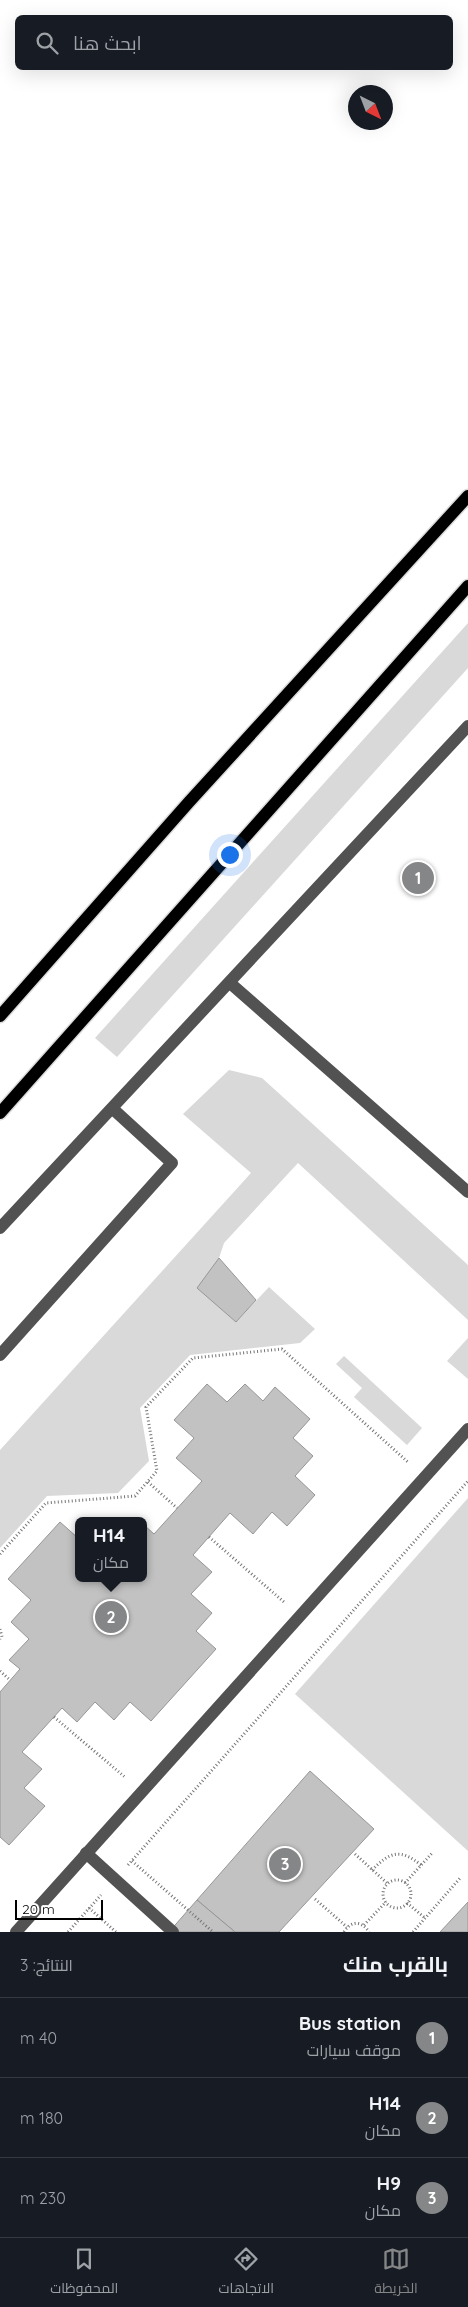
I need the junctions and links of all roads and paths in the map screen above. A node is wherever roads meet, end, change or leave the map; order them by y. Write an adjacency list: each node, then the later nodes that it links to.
1 (468, 496): 5 (main road)
2 (468, 586): 7 (main road)
3 (468, 726): 4 (lane)
4 (230, 982): 6 (lane); 8 (lane)
5 (0, 1016)
6 (113, 1109): 9 (lane); 10 (lane)
7 (0, 1113)
8 (468, 1192)
9 (0, 1228)
10 (0, 1355)
11 (468, 1429): 12 (lane)
12 (425, 1477): 14 (path); 18 (lane)
13 (468, 1481): 45 (path)
14 (148, 1482): 15 (path); 17 (path)
15 (177, 1508)
16 (209, 1537): 18 (path)
17 (0, 1554)
18 (299, 1616): 24 (lane)
19 (0, 1630): 20 (path)
20 (0, 1639)
21 (0, 1671): 22 (path)
22 (10, 1680)
23 (54, 1716): 24 (path)
24 (142, 1792): 26 (lane)
25 (433, 1852): 28 (path)
26 (86, 1853): 31 (lane); 41 (lane)
27 (355, 1854): 29 (path)
28 (421, 1865): 29 (path); 32 (path)
29 (372, 1870): 33 (path)
30 (461, 1878): 38 (path)
31 (115, 1880): 37 (path); 44 (lane)
32 (405, 1883): 33 (path); 36 (path)
33 (388, 1884): 35 (path)
34 (315, 1899): 39 (path)
35 (386, 1902): 36 (path); 40 (path)
36 (407, 1903): 38 (path)
37 (89, 1908): 42 (path); 43 (path)
38 (425, 1918): 48 (path)
39 (347, 1926): 40 (path); 46 (path)
40 (364, 1926): 47 (path)
41 (16, 1932)
42 (68, 1932)
43 (116, 1932)
44 (173, 1932)
45 (212, 1932)
46 (344, 1932)
47 (369, 1932)
48 (412, 1932)

